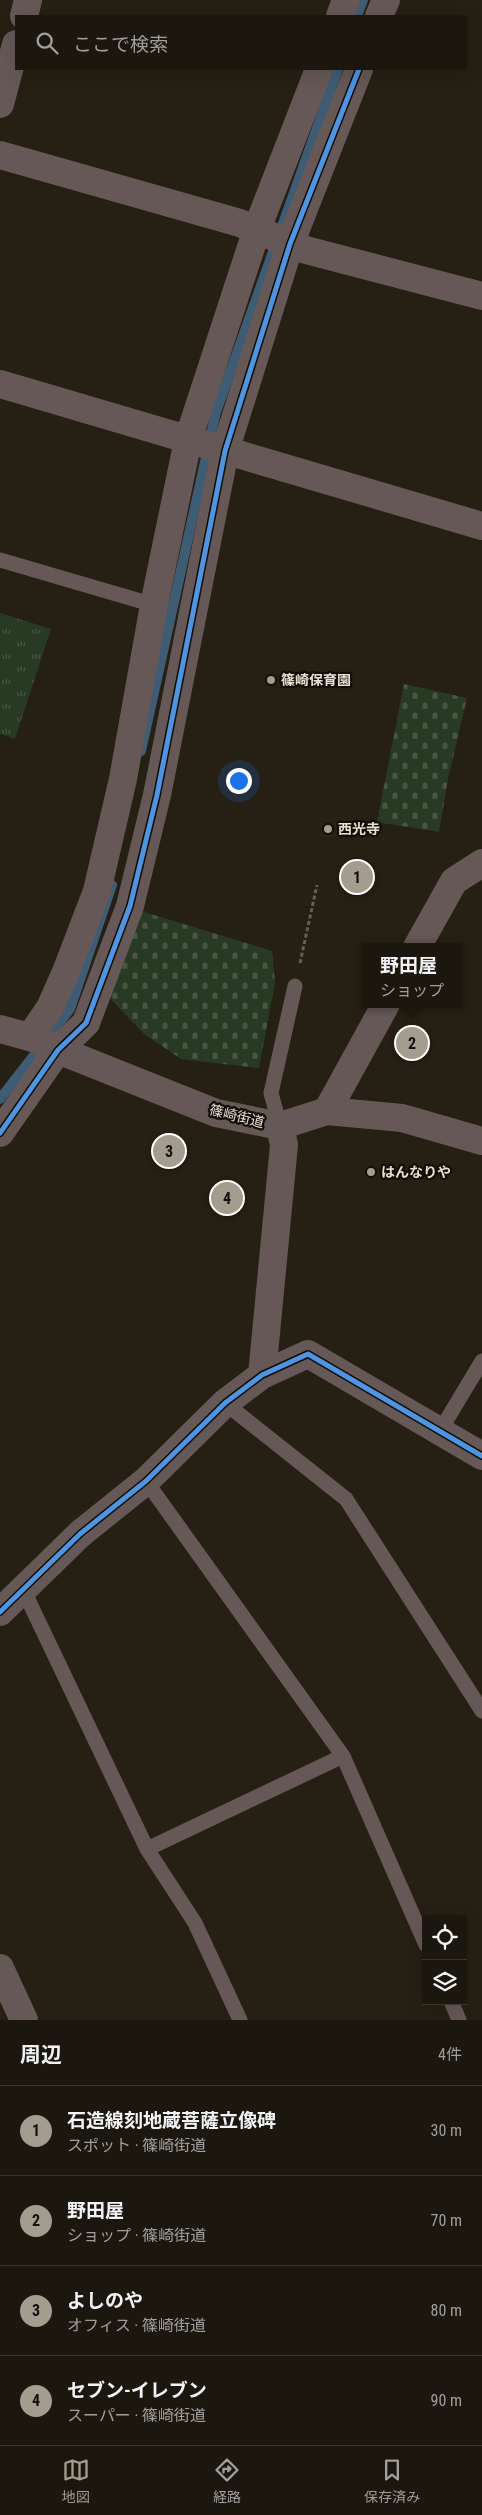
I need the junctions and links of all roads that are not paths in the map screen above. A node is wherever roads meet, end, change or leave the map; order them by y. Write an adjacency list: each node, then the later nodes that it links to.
1 (28, 0): 4 (street)
2 (346, 0): 5 (street)
3 (386, 0): 6 (street)
4 (24, 15)
5 (340, 15)
6 (379, 15)
7 (15, 48): 10 (street)
8 (319, 70): 12 (street)
9 (358, 70): 12 (street)
10 (0, 104)
11 (0, 155): 12 (street)
12 (274, 237): 13 (street); 15 (street); 15 (street)
13 (482, 296)
14 (0, 384): 15 (street)
15 (206, 446): 16 (street); 18 (street); 24 (street)
16 (482, 526)
17 (0, 560): 18 (lane)
18 (154, 605): 24 (street)
19 (482, 862): 20 (street)
20 (419, 943)
21 (295, 986): 26 (lane)
22 (384, 1008): 25 (street)
23 (0, 1029): 24 (street, 篠崎街道)
24 (43, 1043): 26 (street, 篠崎街道); 27 (street)
25 (327, 1111): 26 (street, 篠崎街道); 28 (street, 篠崎街道)
26 (280, 1126): 30 (street)
27 (0, 1133)
28 (482, 1141)
29 (482, 1362): 32 (lane)
30 (262, 1376): 31 (street); 32 (street)
31 (225, 1403): 34 (street); 37 (lane)
32 (440, 1431): 33 (street)
33 (482, 1456)
34 (146, 1481): 35 (street); 38 (lane)
35 (22, 1589): 36 (street); 39 (lane)
36 (0, 1612)
37 (482, 1711)
38 (343, 1756): 39 (lane); 40 (lane)
39 (147, 1849): 44 (lane)
40 (422, 1936)
41 (0, 1968): 43 (street)
42 (453, 2005): 45 (lane)
43 (24, 2020)
44 (240, 2020)
45 (459, 2020)

